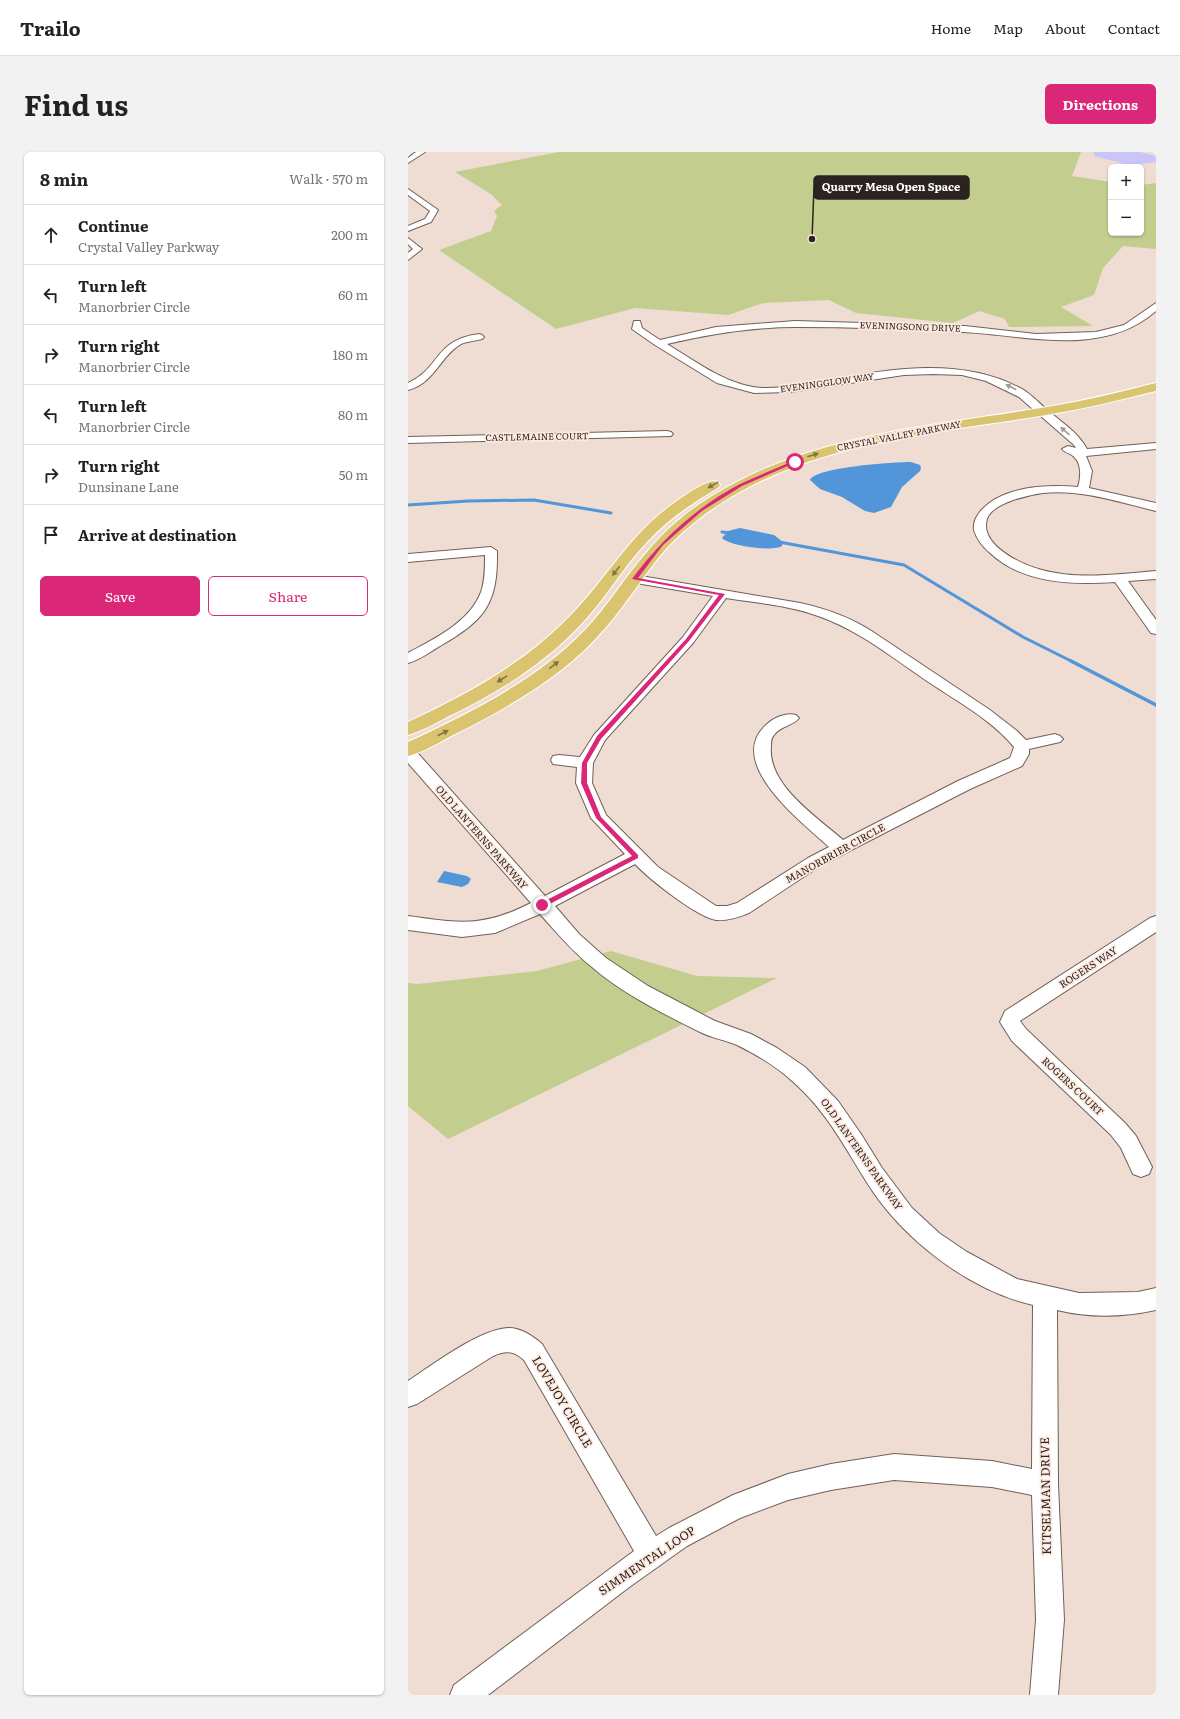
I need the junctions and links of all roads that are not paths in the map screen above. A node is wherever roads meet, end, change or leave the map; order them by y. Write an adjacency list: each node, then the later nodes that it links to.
1 (414, 154): 2 (street)
2 (408, 161)
3 (408, 191): 4 (street)
4 (408, 229)
5 (408, 240): 6 (street)
6 (408, 257)
7 (1156, 306): 10 (street, EVENINGSONG DRIVE)
8 (637, 323): 10 (street, EVENINGGLOW WAY)
9 (479, 337): 14 (street)
10 (658, 343): 11 (street, EVENINGGLOW WAY)
11 (944, 372): 15 (street, EVENINGGLOW WAY); 15 (street, EVENINGGLOW WAY, one-way to 11)
12 (1156, 375): 15 (main road, CRYSTAL VALLEY PARKWAY)
13 (1156, 386): 15 (main road, CRYSTAL VALLEY PARKWAY)
14 (408, 387)
15 (1028, 409): 20 (street, one-way to 15); 26 (main road, CRYSTAL VALLEY PARKWAY, one-way to 15); 31 (main road, CRYSTAL VALLEY PARKWAY, one-way to 31)
16 (667, 434): 17 (street, CASTLEMAINE COURT)
17 (408, 440)
18 (1058, 442): 20 (street)
19 (1156, 446): 20 (street)
20 (1078, 453): 21 (street)
21 (1083, 490): 22 (street); 25 (street)
22 (1156, 507)
23 (408, 558): 29 (street)
24 (1156, 574): 25 (street)
25 (1119, 578): 28 (street)
26 (635, 579): 27 (street); 34 (main road, CRYSTAL VALLEY PARKWAY, one-way to 26)
27 (722, 594): 33 (street); 37 (street, MANORBRIER CIRCLE)
28 (1156, 630)
29 (408, 659)
30 (791, 718): 38 (street)
31 (408, 729)
32 (1055, 739): 33 (street)
33 (1022, 746): 38 (street, MANORBRIER CIRCLE)
34 (408, 750)
35 (408, 753): 40 (street, OLD LANTERNS PARKWAY)
36 (559, 760): 37 (street)
37 (585, 763): 39 (street, MANORBRIER CIRCLE)
38 (841, 848): 39 (street, MANORBRIER CIRCLE)
39 (636, 856): 40 (street)
40 (542, 905): 41 (street); 45 (street, OLD LANTERNS PARKWAY)
41 (408, 923)
42 (1154, 928): 43 (street, ROGERS WAY)
43 (1019, 1011): 44 (street, ROGERS COURT)
44 (1141, 1167)
45 (1045, 1296): 46 (street, OLD LANTERNS PARKWAY); 48 (street, KITSELMAN DRIVE)
46 (1156, 1299)
47 (408, 1395): 49 (street, LOVEJOY CIRCLE)
48 (1045, 1484): 49 (street, SIMMENTAL LOOP); 51 (street, KITSELMAN DRIVE)
49 (652, 1555): 50 (street, SIMMENTAL LOOP)
50 (464, 1695)
51 (1044, 1695)

